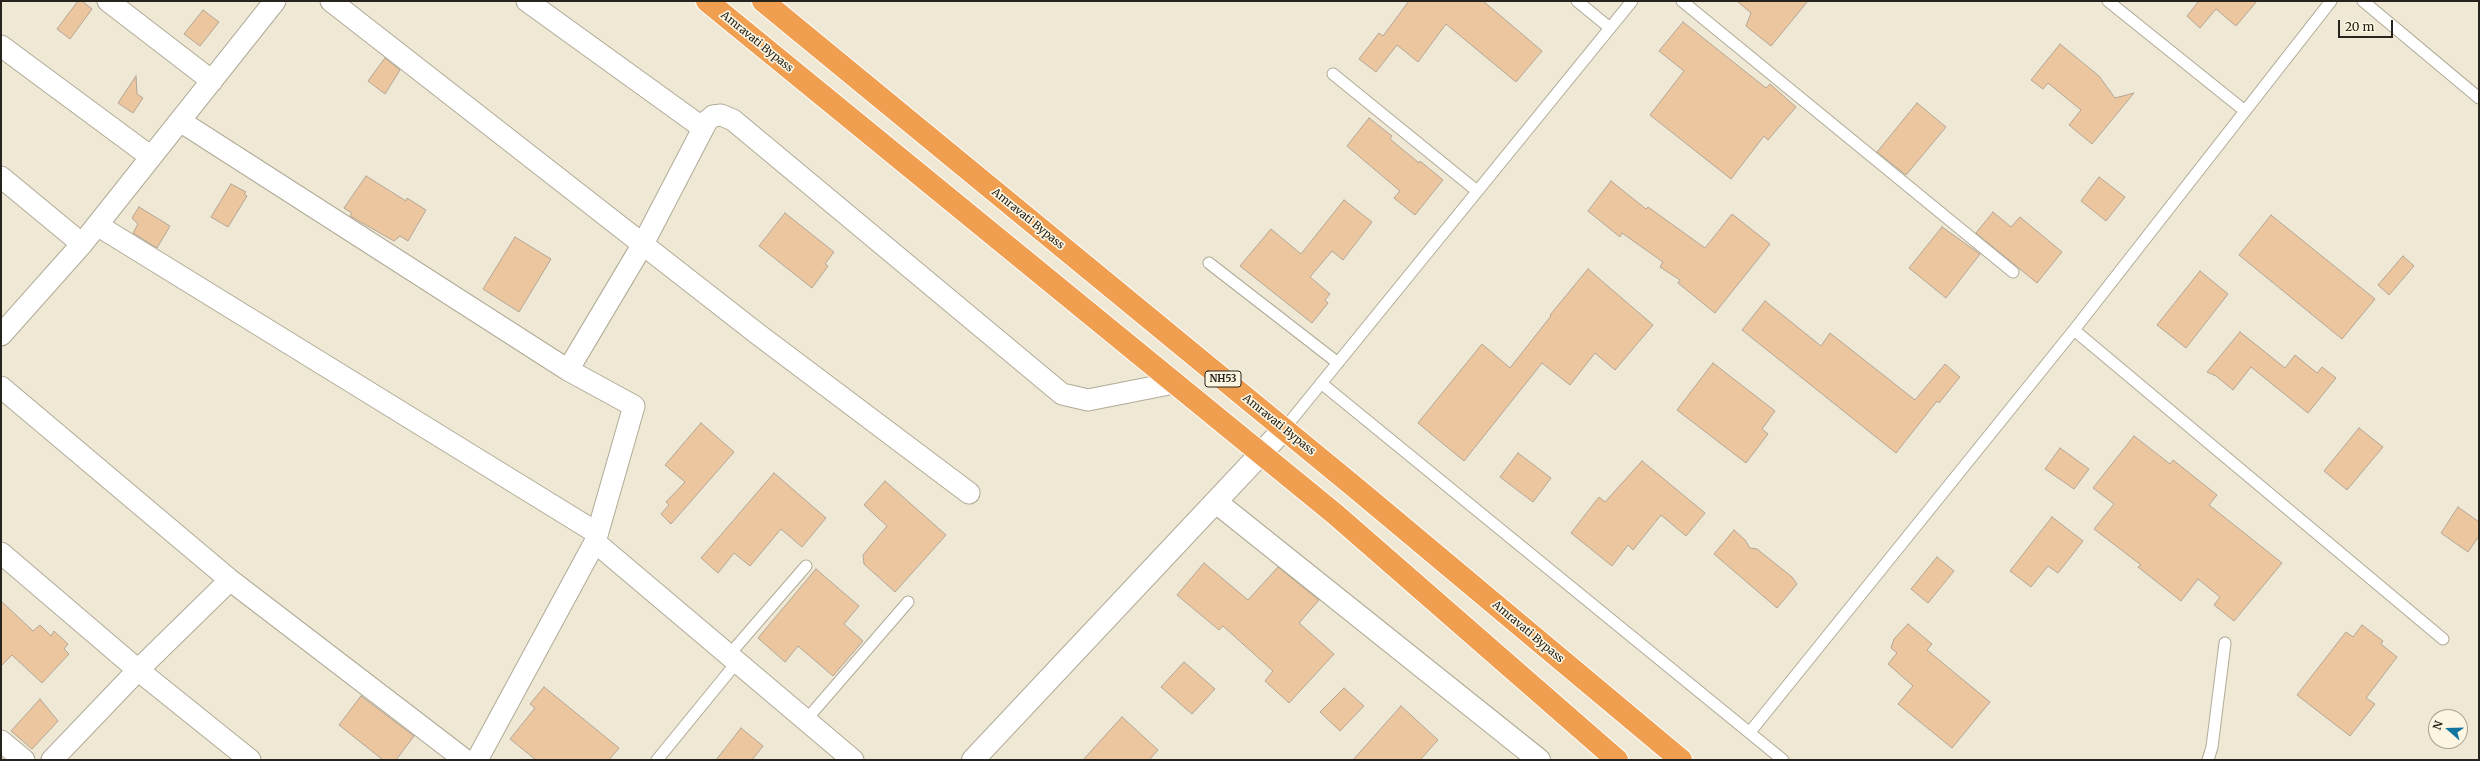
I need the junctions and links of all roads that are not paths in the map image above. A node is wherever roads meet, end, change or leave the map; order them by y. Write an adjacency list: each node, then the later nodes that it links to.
1 (108, 1): 16 (street)
2 (275, 1): 16 (street)
3 (331, 1): 26 (street)
4 (527, 1): 20 (street)
5 (707, 1): 33 (highway, Amravati Bypass / NH53)
6 (763, 1): 36 (highway, Amravati Bypass / NH53)
7 (1577, 1): 13 (lane)
8 (1632, 1): 13 (lane)
9 (1682, 1): 28 (lane)
10 (2108, 1): 18 (lane)
11 (2331, 1): 18 (lane)
12 (2363, 1): 17 (lane)
13 (1610, 28): 23 (lane)
14 (1, 46): 21 (street)
15 (1332, 74): 23 (lane)
16 (212, 80): 19 (street)
17 (2479, 98)
18 (2245, 111): 29 (lane)
19 (180, 121): 21 (street); 32 (street)
20 (703, 128): 26 (street); 33 (street)
21 (151, 157): 24 (street)
22 (1, 177): 25 (street)
23 (1477, 191): 31 (lane)
24 (97, 225): 25 (street); 40 (street)
25 (82, 244): 30 (street)
26 (642, 244): 32 (street); 38 (street)
27 (1210, 263): 31 (lane)
28 (2013, 272)
29 (2074, 330): 45 (lane); 50 (lane)
30 (1, 335)
31 (1338, 363): 34 (lane)
32 (568, 370): 40 (street)
33 (1174, 383): 37 (highway, Amravati Bypass / NH53)
34 (1321, 383): 36 (lane); 50 (lane)
35 (1, 387): 43 (street)
36 (1284, 429): 37 (street); 62 (highway, Amravati Bypass / NH53)
37 (1262, 454): 39 (street); 61 (highway, Amravati Bypass / NH53)
38 (969, 494)
39 (1216, 502): 59 (street); 60 (street)
40 (596, 538): 47 (street); 56 (street)
41 (1, 553): 48 (street)
42 (806, 566): 47 (lane)
43 (230, 580): 48 (street); 55 (street)
44 (908, 602): 49 (lane)
45 (2443, 639)
46 (2225, 642): 64 (lane)
47 (733, 658): 49 (street); 57 (lane)
48 (138, 670): 53 (street); 54 (street)
49 (806, 720): 58 (street)
50 (1750, 732): 63 (lane)
51 (1, 741): 52 (street)
52 (24, 760)
53 (52, 760)
54 (250, 760)
55 (465, 760)
56 (478, 760)
57 (657, 760)
58 (853, 760)
59 (972, 760)
60 (1540, 760)
61 (1618, 760)
62 (1681, 760)
63 (1783, 760)
64 (2208, 760)

